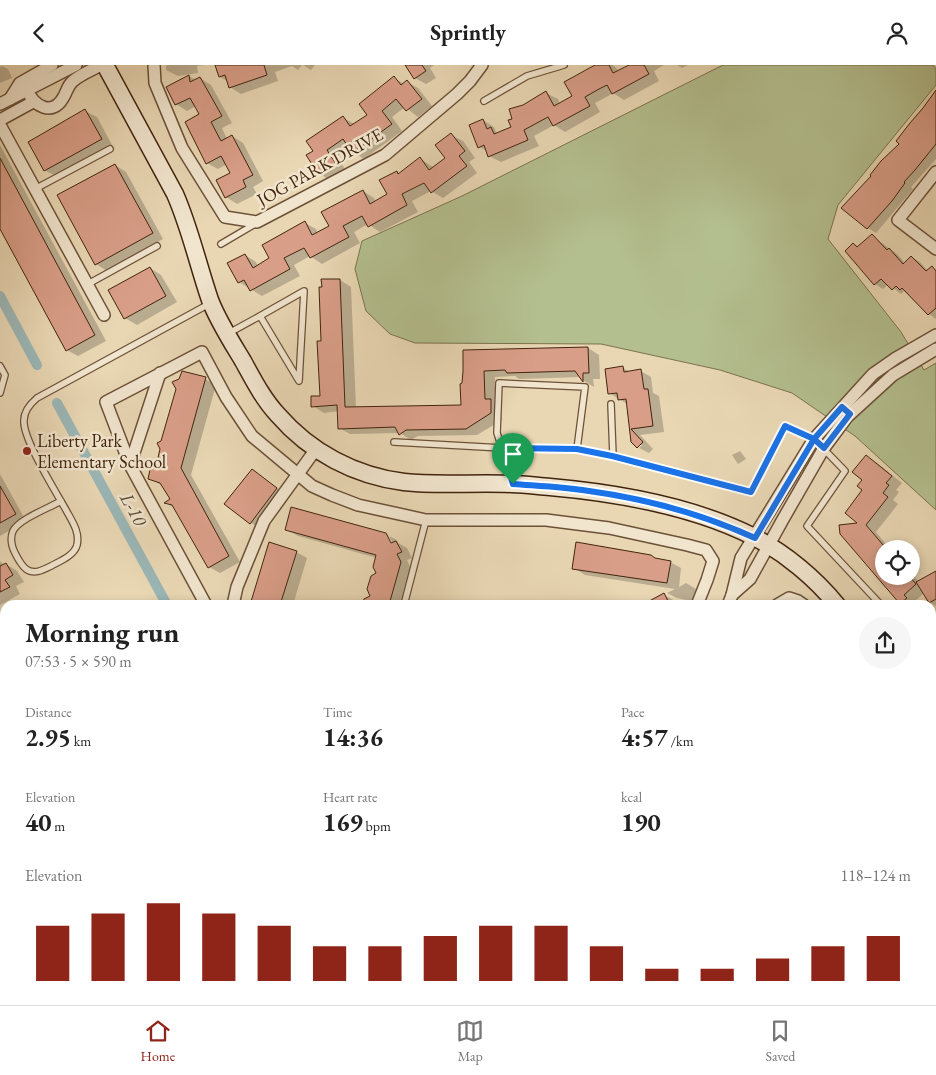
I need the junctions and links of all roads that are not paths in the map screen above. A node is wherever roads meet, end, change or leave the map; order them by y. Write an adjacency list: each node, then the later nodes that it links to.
1 (52, 65): 8 (street)
2 (76, 65): 8 (street)
3 (101, 65): 11 (street)
4 (105, 65): 22 (street)
5 (154, 65): 17 (street, JOG PARK DRIVE)
6 (482, 65): 17 (street, JOG PARK DRIVE)
7 (564, 65): 9 (lane)
8 (31, 84): 10 (street); 11 (street)
9 (484, 101)
10 (4, 102)
11 (33, 102): 12 (street)
12 (0, 120)
13 (0, 125): 16 (street)
14 (110, 149): 16 (lane)
15 (936, 172): 20 (street)
16 (35, 189): 21 (street)
17 (257, 222): 18 (lane)
18 (221, 244)
19 (157, 246): 21 (lane)
20 (936, 249)
21 (88, 285): 23 (street)
22 (211, 303): 25 (street); 43 (lane)
23 (104, 315)
24 (260, 316): 24 (lane); 25 (lane)
25 (227, 334): 37 (street)
26 (936, 335): 32 (street)
27 (936, 349): 32 (street)
28 (0, 366): 30 (lane)
29 (160, 373): 40 (street); 40 (street); 41 (street)
30 (0, 393)
31 (611, 404): 39 (lane)
32 (846, 411): 33 (street); 36 (street)
33 (814, 439): 36 (lane); 39 (lane); 45 (street)
34 (394, 442): 35 (lane)
35 (502, 448): 38 (lane); 38 (lane); 42 (lane)
36 (824, 448): 46 (street); 53 (lane)
37 (316, 449): 41 (street); 42 (street)
38 (577, 449): 39 (lane)
39 (612, 456)
40 (130, 465): 47 (street)
41 (297, 475): 44 (street); 48 (street)
42 (513, 484): 45 (street)
43 (62, 501): 43 (lane)
44 (426, 520): 49 (lane); 50 (street)
45 (755, 538): 46 (street); 51 (street)
46 (769, 547): 51 (street); 52 (street)
47 (203, 600)
48 (234, 600)
49 (405, 600)
50 (699, 600)
51 (730, 600)
52 (832, 600)
53 (876, 600)

